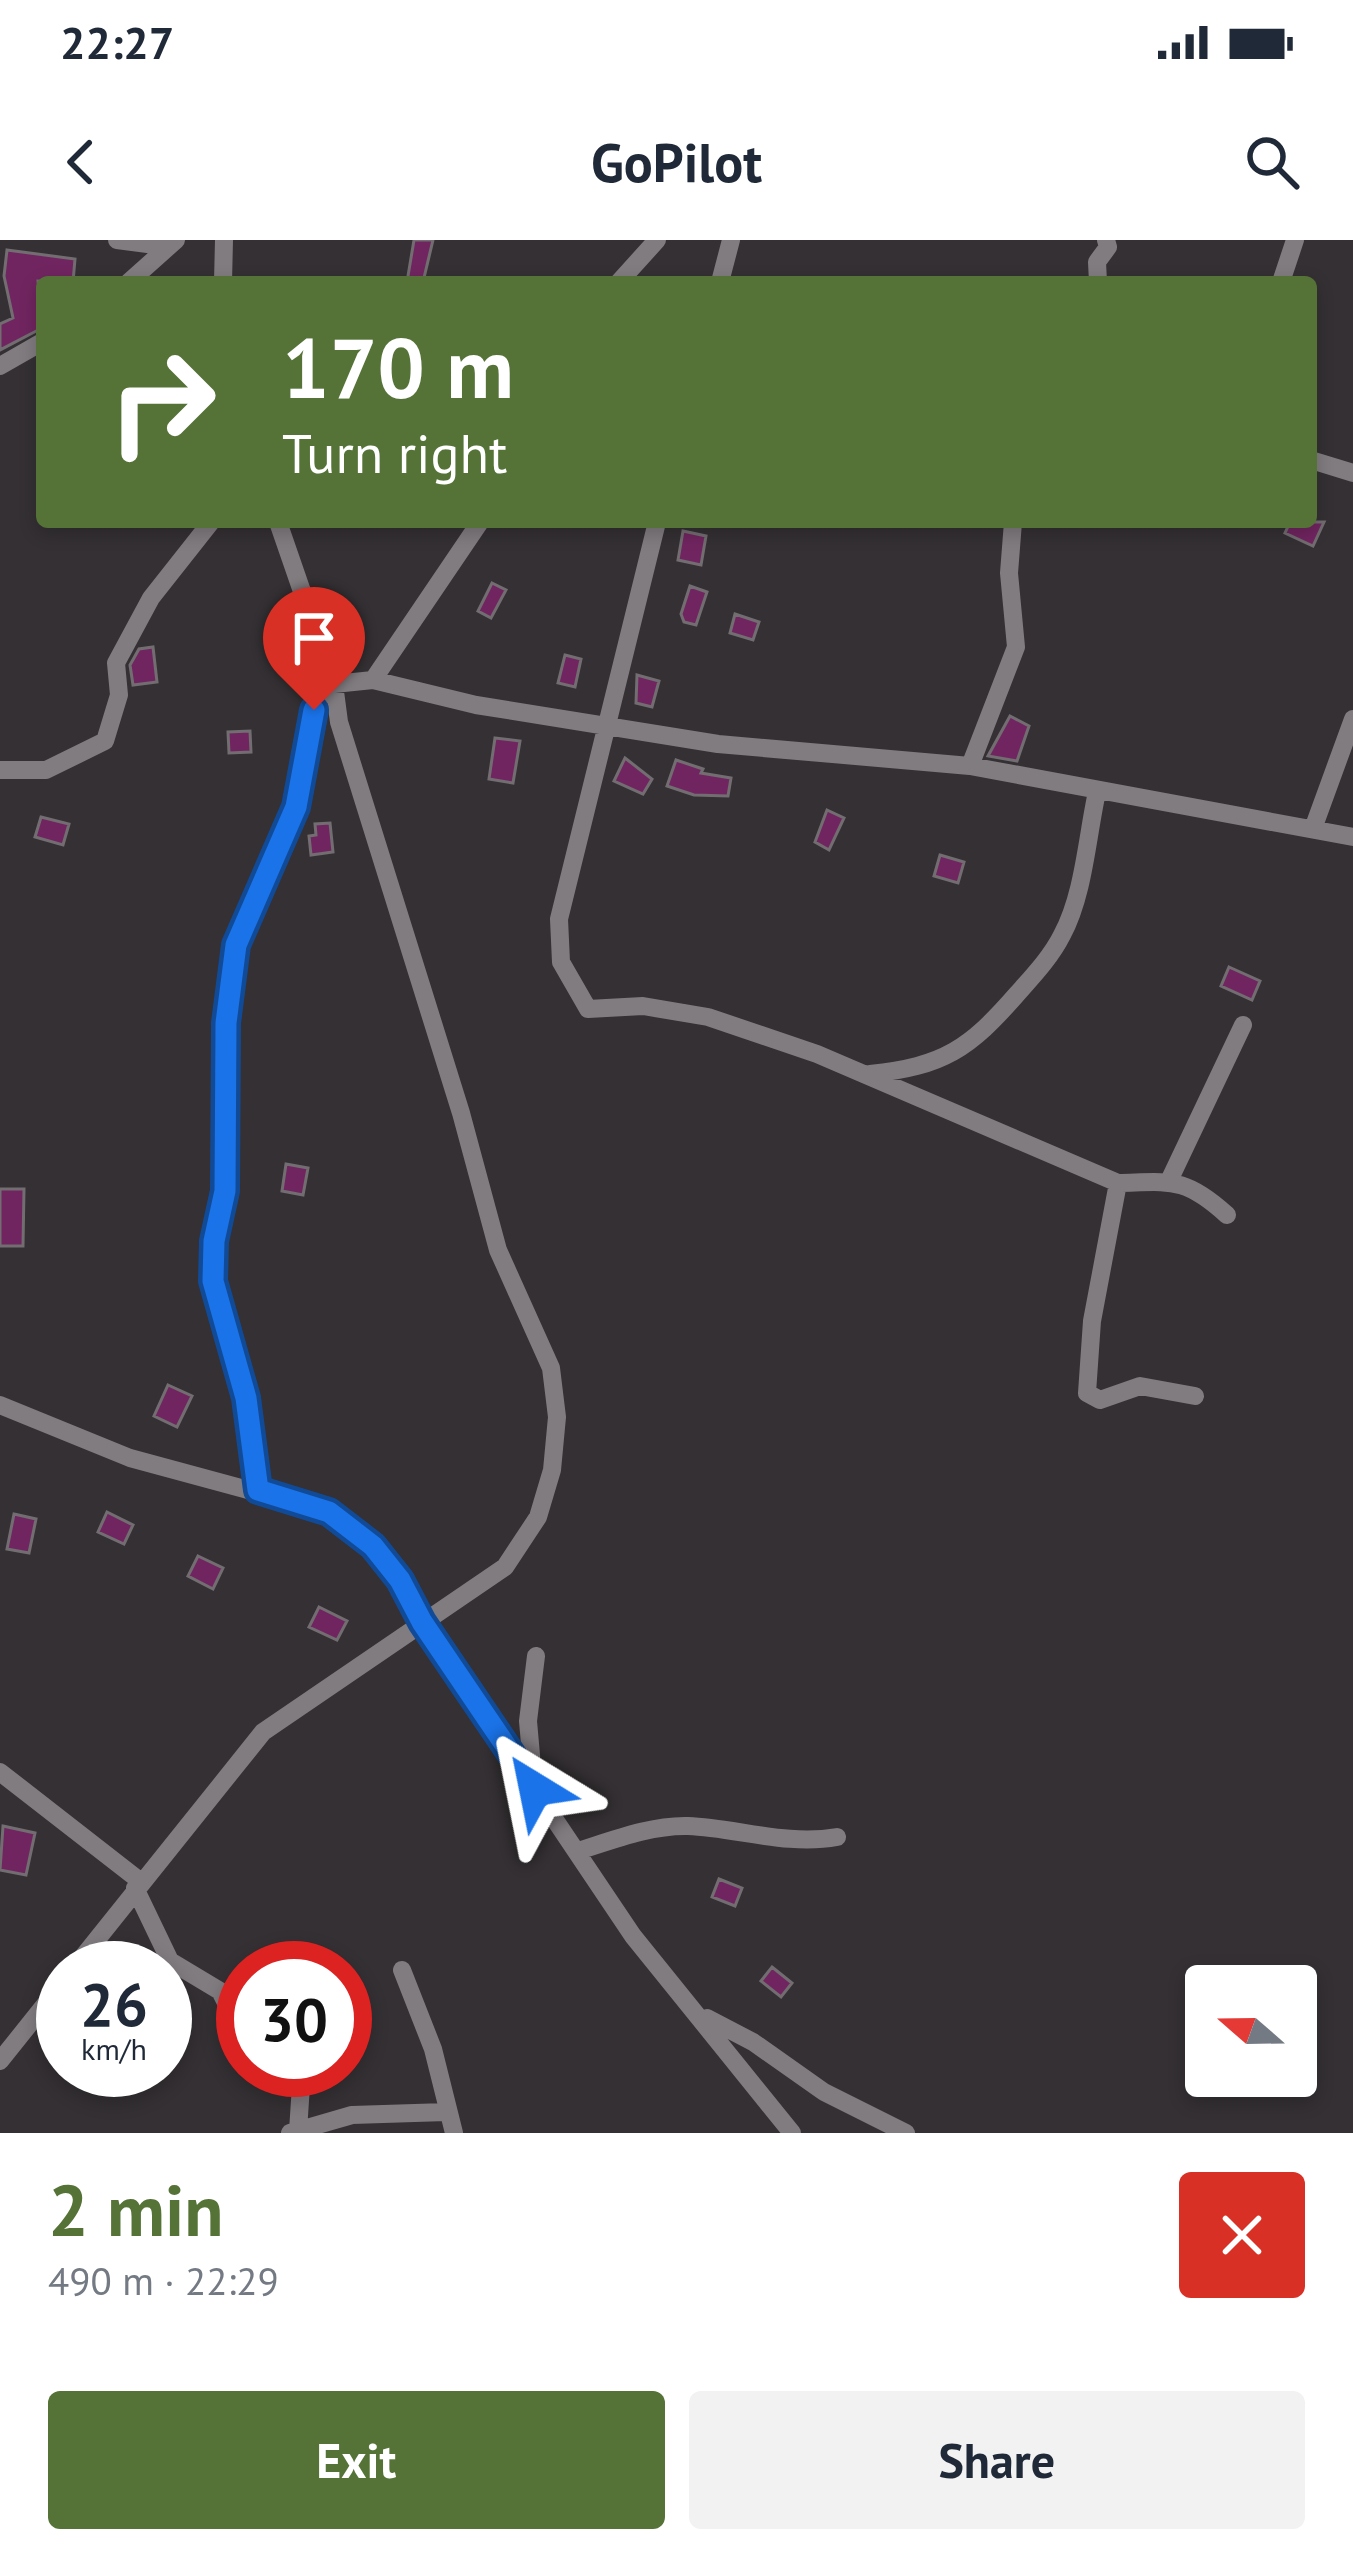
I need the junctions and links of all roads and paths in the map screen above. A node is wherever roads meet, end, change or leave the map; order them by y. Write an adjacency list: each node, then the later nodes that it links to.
1 (117, 240): 7 (street)
2 (224, 240): 9 (street)
3 (657, 240): 10 (street)
4 (731, 240): 11 (street)
5 (1106, 240): 12 (street)
6 (1295, 240): 13 (street)
7 (169, 243): 8 (street)
8 (135, 276)
9 (223, 276)
10 (624, 276)
11 (722, 276)
12 (1098, 276)
13 (1283, 276)
14 (36, 345): 15 (street)
15 (0, 366)
16 (1317, 462): 17 (street)
17 (1353, 473)
18 (206, 528): 28 (street)
19 (280, 528): 24 (street)
20 (476, 528): 23 (street)
21 (655, 528): 26 (street)
22 (1013, 528): 27 (street)
23 (373, 680): 24 (street); 26 (street)
24 (334, 684): 39 (street); 40 (street)
25 (1353, 719): 30 (street)
26 (603, 726): 27 (street); 33 (street)
27 (970, 766): 29 (street)
28 (0, 770)
29 (1097, 792): 30 (street); 33 (street)
30 (1314, 826): 31 (street)
31 (1353, 837)
32 (1244, 1025): 35 (street)
33 (866, 1074): 34 (street)
34 (1118, 1183): 35 (street); 37 (street)
35 (1168, 1183): 36 (street)
36 (1226, 1215)
37 (1196, 1396)
38 (0, 1406): 39 (street)
39 (258, 1490): 40 (street)
40 (422, 1622): 43 (street); 46 (street)
41 (536, 1657): 43 (street)
42 (0, 1772): 46 (street)
43 (535, 1789): 45 (street)
44 (837, 1837): 45 (street)
45 (578, 1851): 51 (street)
46 (137, 1885): 47 (street); 49 (street)
47 (94, 1941)
48 (402, 1970): 54 (street)
49 (216, 1989)
50 (36, 2016): 52 (street)
51 (702, 2016): 57 (street); 58 (street)
52 (0, 2061)
53 (299, 2097): 55 (street)
54 (446, 2112): 55 (street); 56 (street)
55 (294, 2132)
56 (454, 2133)
57 (792, 2133)
58 (906, 2133)

